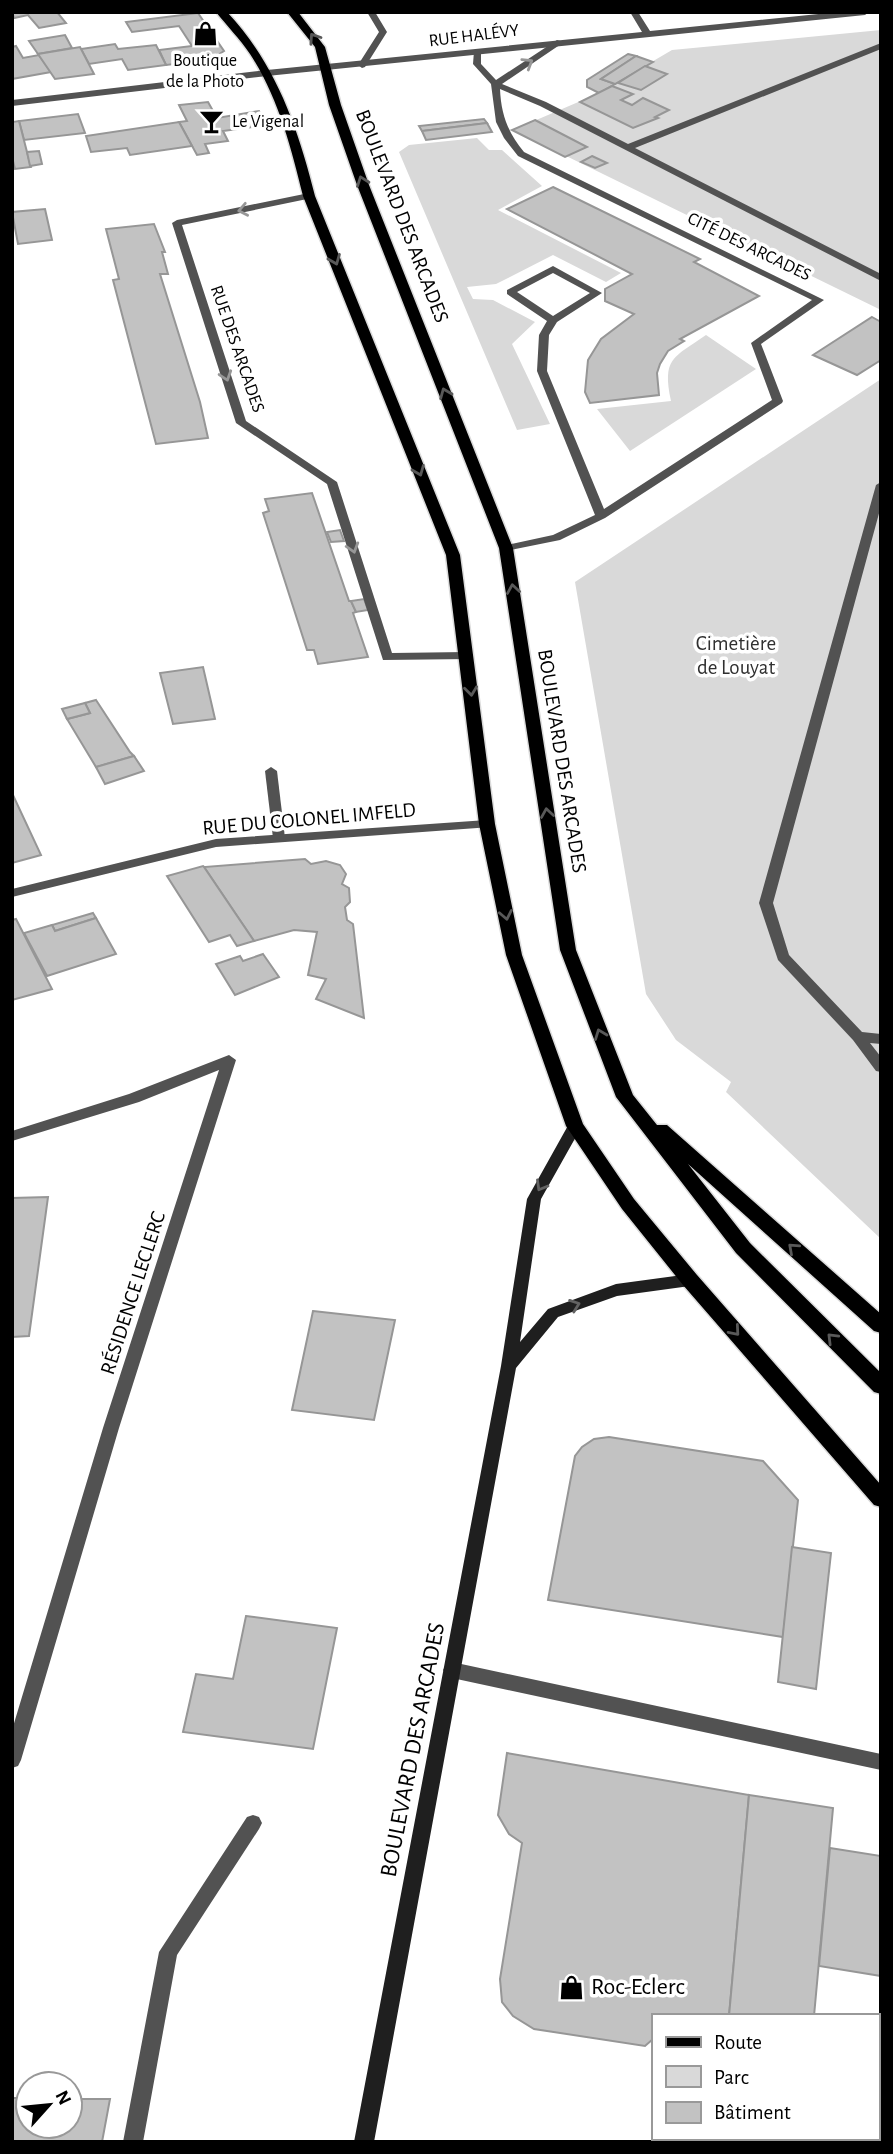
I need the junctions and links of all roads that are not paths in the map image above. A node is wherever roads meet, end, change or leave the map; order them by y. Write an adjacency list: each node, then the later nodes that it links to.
1 (221, 12): 13 (main road)
2 (292, 12): 12 (main road, BOULEVARD DES ARCADES, one-way to 2)
3 (371, 12): 11 (street)
4 (634, 12): 7 (street)
5 (865, 12): 6 (street, RUE HALÉVY)
6 (852, 13): 7 (street, RUE HALÉVY)
7 (647, 33): 8 (street, RUE HALÉVY)
8 (560, 42): 10 (street, RUE HALÉVY); 14 (street, one-way to 8)
9 (881, 47): 16 (street)
10 (478, 51): 11 (street, RUE HALÉVY); 14 (street)
11 (362, 65): 12 (street, RUE HALÉVY)
12 (325, 68): 13 (street, RUE HALÉVY); 22 (main road, BOULEVARD DES ARCADES, one-way to 12)
13 (267, 73): 15 (street, RUE HALÉVY); 17 (main road)
14 (495, 84): 16 (street); 21 (street, CITÉ DES ARCADES)
15 (12, 103)
16 (629, 148): 18 (street)
17 (309, 196): 23 (main road, one-way to 23); 23 (street, RUE DES ARCADES, one-way to 23)
18 (881, 278)
19 (552, 320): 19 (street); 21 (street)
20 (881, 485): 28 (street)
21 (601, 516): 22 (street, CITÉ DES ARCADES)
22 (506, 548): 31 (main road, BOULEVARD DES ARCADES, one-way to 22)
23 (466, 656): 25 (main road, one-way to 25)
24 (271, 771): 26 (street)
25 (487, 824): 26 (street, RUE DU COLONEL IMFELD); 32 (main road, one-way to 32)
26 (279, 838): 27 (street, RUE DU COLONEL IMFELD)
27 (12, 893)
28 (859, 1037): 29 (street); 30 (street)
29 (881, 1039)
30 (881, 1067)
31 (625, 1097): 35 (main road, one-way to 31); 37 (main road, BOULEVARD DES ARCADES, one-way to 31)
32 (575, 1126): 34 (main road); 36 (street, BOULEVARD DES ARCADES, one-way to 36)
33 (12, 1136): 40 (street, RÉSIDENCE LECLERC)
34 (690, 1280): 36 (street, BOULEVARD DES ARCADES, one-way to 34); 38 (main road, one-way to 38)
35 (881, 1326)
36 (509, 1366): 39 (street, BOULEVARD DES ARCADES)
37 (881, 1386)
38 (881, 1499)
39 (452, 1670): 41 (street); 44 (street, BOULEVARD DES ARCADES)
40 (12, 1760)
41 (881, 1762)
42 (253, 1823): 43 (street)
43 (134, 2142)
44 (364, 2142)

